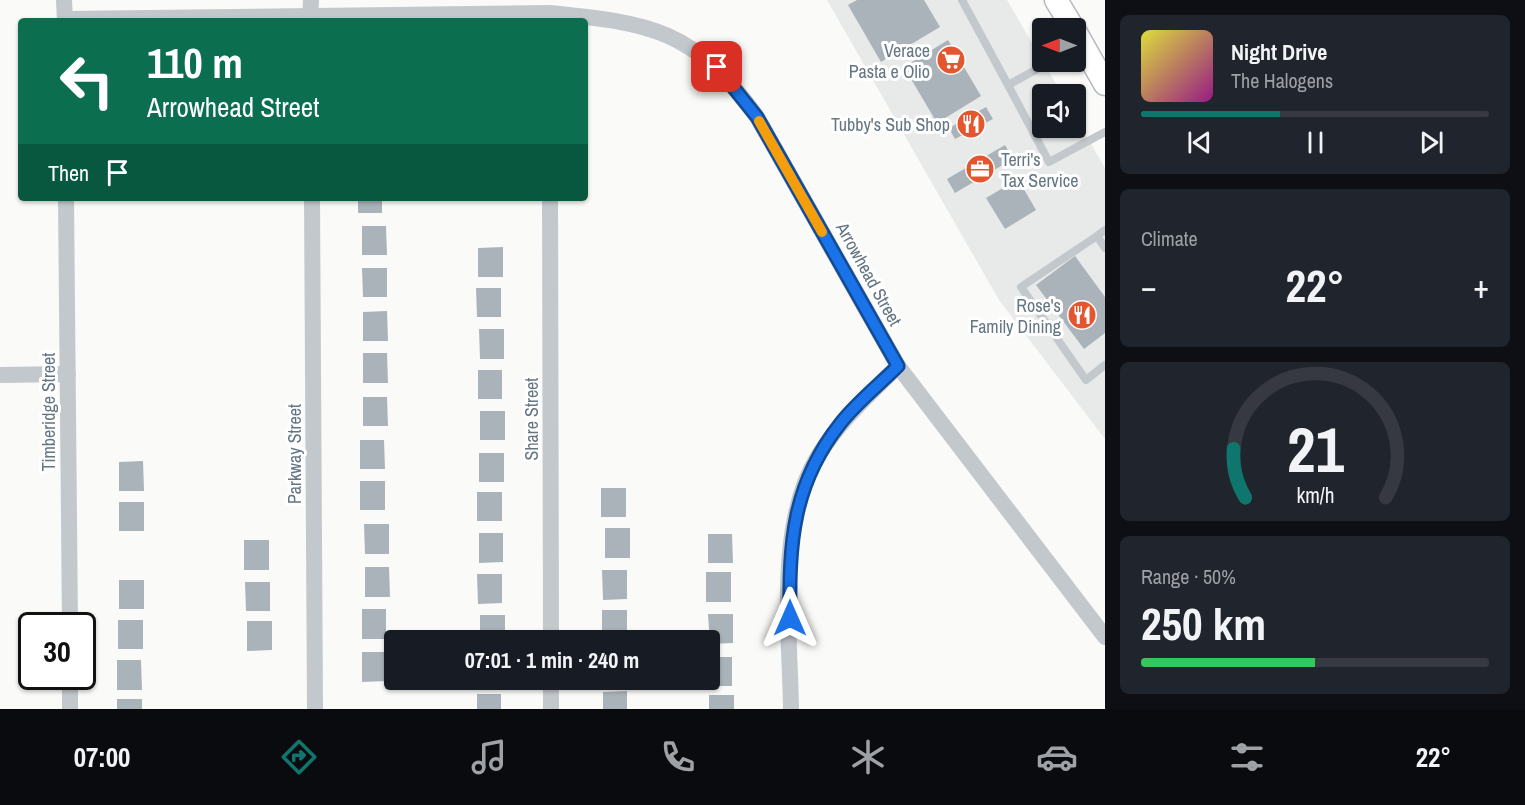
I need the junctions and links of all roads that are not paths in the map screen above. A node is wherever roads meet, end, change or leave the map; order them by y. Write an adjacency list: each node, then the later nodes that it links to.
1 (64, 0): 6 (street)
2 (962, 0): 12 (lane)
3 (1056, 0): 8 (main road)
4 (550, 11): 5 (street, Arrowhead Street); 20 (street, Arrowhead Street)
5 (310, 12): 7 (street, Arrowhead Street)
6 (65, 18)
7 (126, 18)
8 (1065, 18)
9 (1086, 51): 11 (main road)
10 (1032, 72): 12 (lane)
11 (1102, 73)
12 (1008, 85): 13 (lane)
13 (1105, 132)
14 (66, 201): 22 (street, Timberidge Street)
15 (312, 201): 30 (street, Parkway Street)
16 (550, 201): 25 (street, Share Street)
17 (1105, 230): 18 (lane)
18 (1096, 236): 19 (lane); 21 (lane)
19 (1105, 248)
20 (898, 366): 26 (street, Arrowhead Street); 32 (street)
21 (1105, 366)
22 (68, 374): 23 (street); 24 (street, Timberidge Street)
23 (0, 375)
24 (69, 612)
25 (551, 630)
26 (1105, 637)
27 (70, 690): 29 (street)
28 (551, 690): 31 (street)
29 (70, 709)
30 (315, 709)
31 (551, 709)
32 (791, 709)

